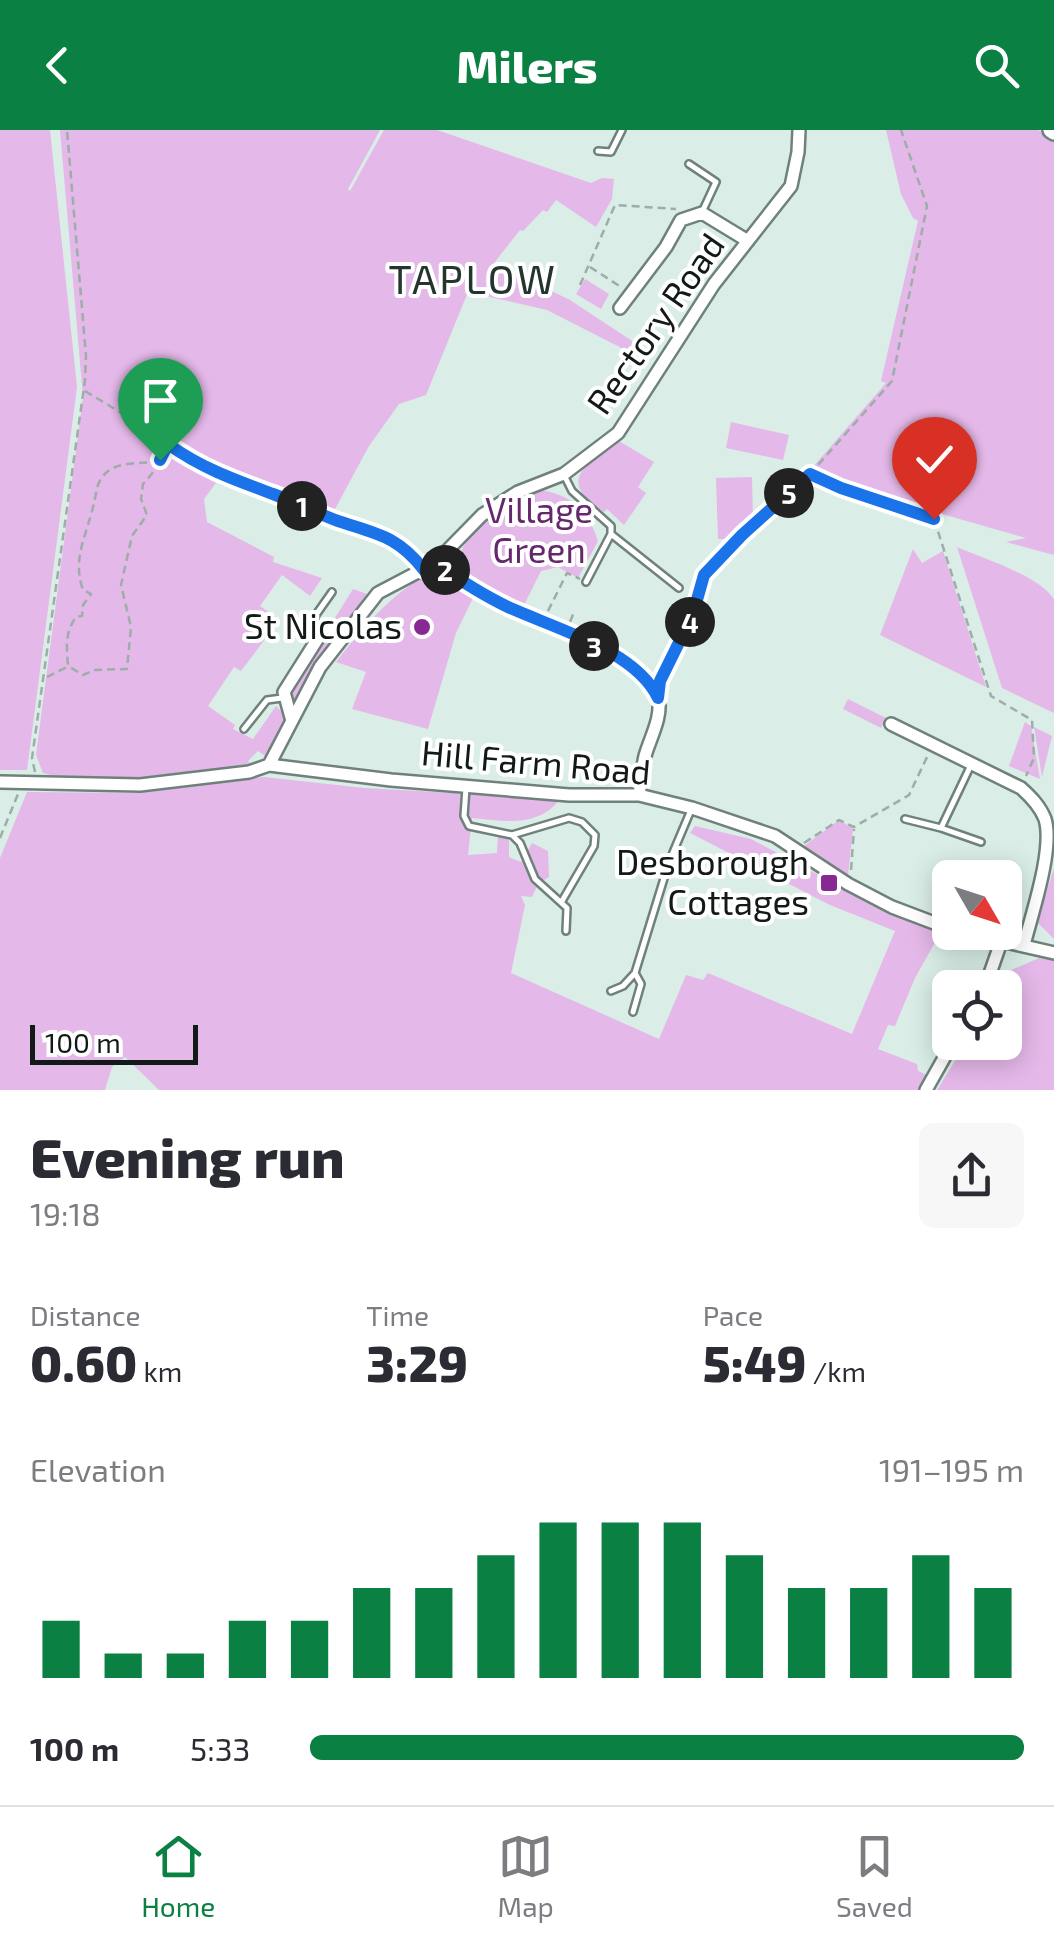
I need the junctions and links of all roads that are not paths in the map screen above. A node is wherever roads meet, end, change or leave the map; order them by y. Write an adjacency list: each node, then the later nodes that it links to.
1 (622, 130): 3 (lane)
2 (799, 130): 7 (street, Rectory Road)
3 (598, 152)
4 (688, 164): 5 (lane)
5 (702, 213): 7 (street); 8 (street)
6 (654, 240): 8 (lane)
7 (748, 240): 10 (street, Rectory Road)
8 (666, 246): 9 (street)
9 (620, 308)
10 (564, 474): 11 (lane); 12 (street, Rectory Road)
11 (610, 534): 13 (lane); 14 (lane)
12 (429, 566): 16 (street, Rectory Road); 26 (street)
13 (586, 582)
14 (679, 588)
15 (332, 592): 17 (lane)
16 (352, 626): 17 (street); 19 (street, Rectory Road)
17 (325, 633): 18 (street)
18 (285, 697): 19 (street); 21 (lane)
19 (292, 722): 23 (street, Rectory Road)
20 (891, 724): 22 (street)
21 (244, 728)
22 (972, 763): 29 (lane); 35 (street)
23 (269, 765): 24 (street, Hill Farm Road); 25 (street, Hill Farm Road)
24 (0, 782)
25 (466, 785): 26 (street, Hill Farm Road); 30 (lane)
26 (639, 795): 27 (street, Hill Farm Road)
27 (692, 808): 33 (street, Hill Farm Road); 37 (lane)
28 (905, 819): 29 (lane)
29 (941, 828): 31 (lane)
30 (512, 835): 32 (lane); 32 (lane)
31 (981, 842)
32 (562, 901): 34 (lane)
33 (932, 922)
34 (566, 932)
35 (1024, 944): 36 (street)
36 (1054, 953)
37 (636, 973): 38 (lane); 39 (lane)
38 (611, 992)
39 (633, 1012)
40 (943, 1060): 41 (street)
41 (926, 1090)

